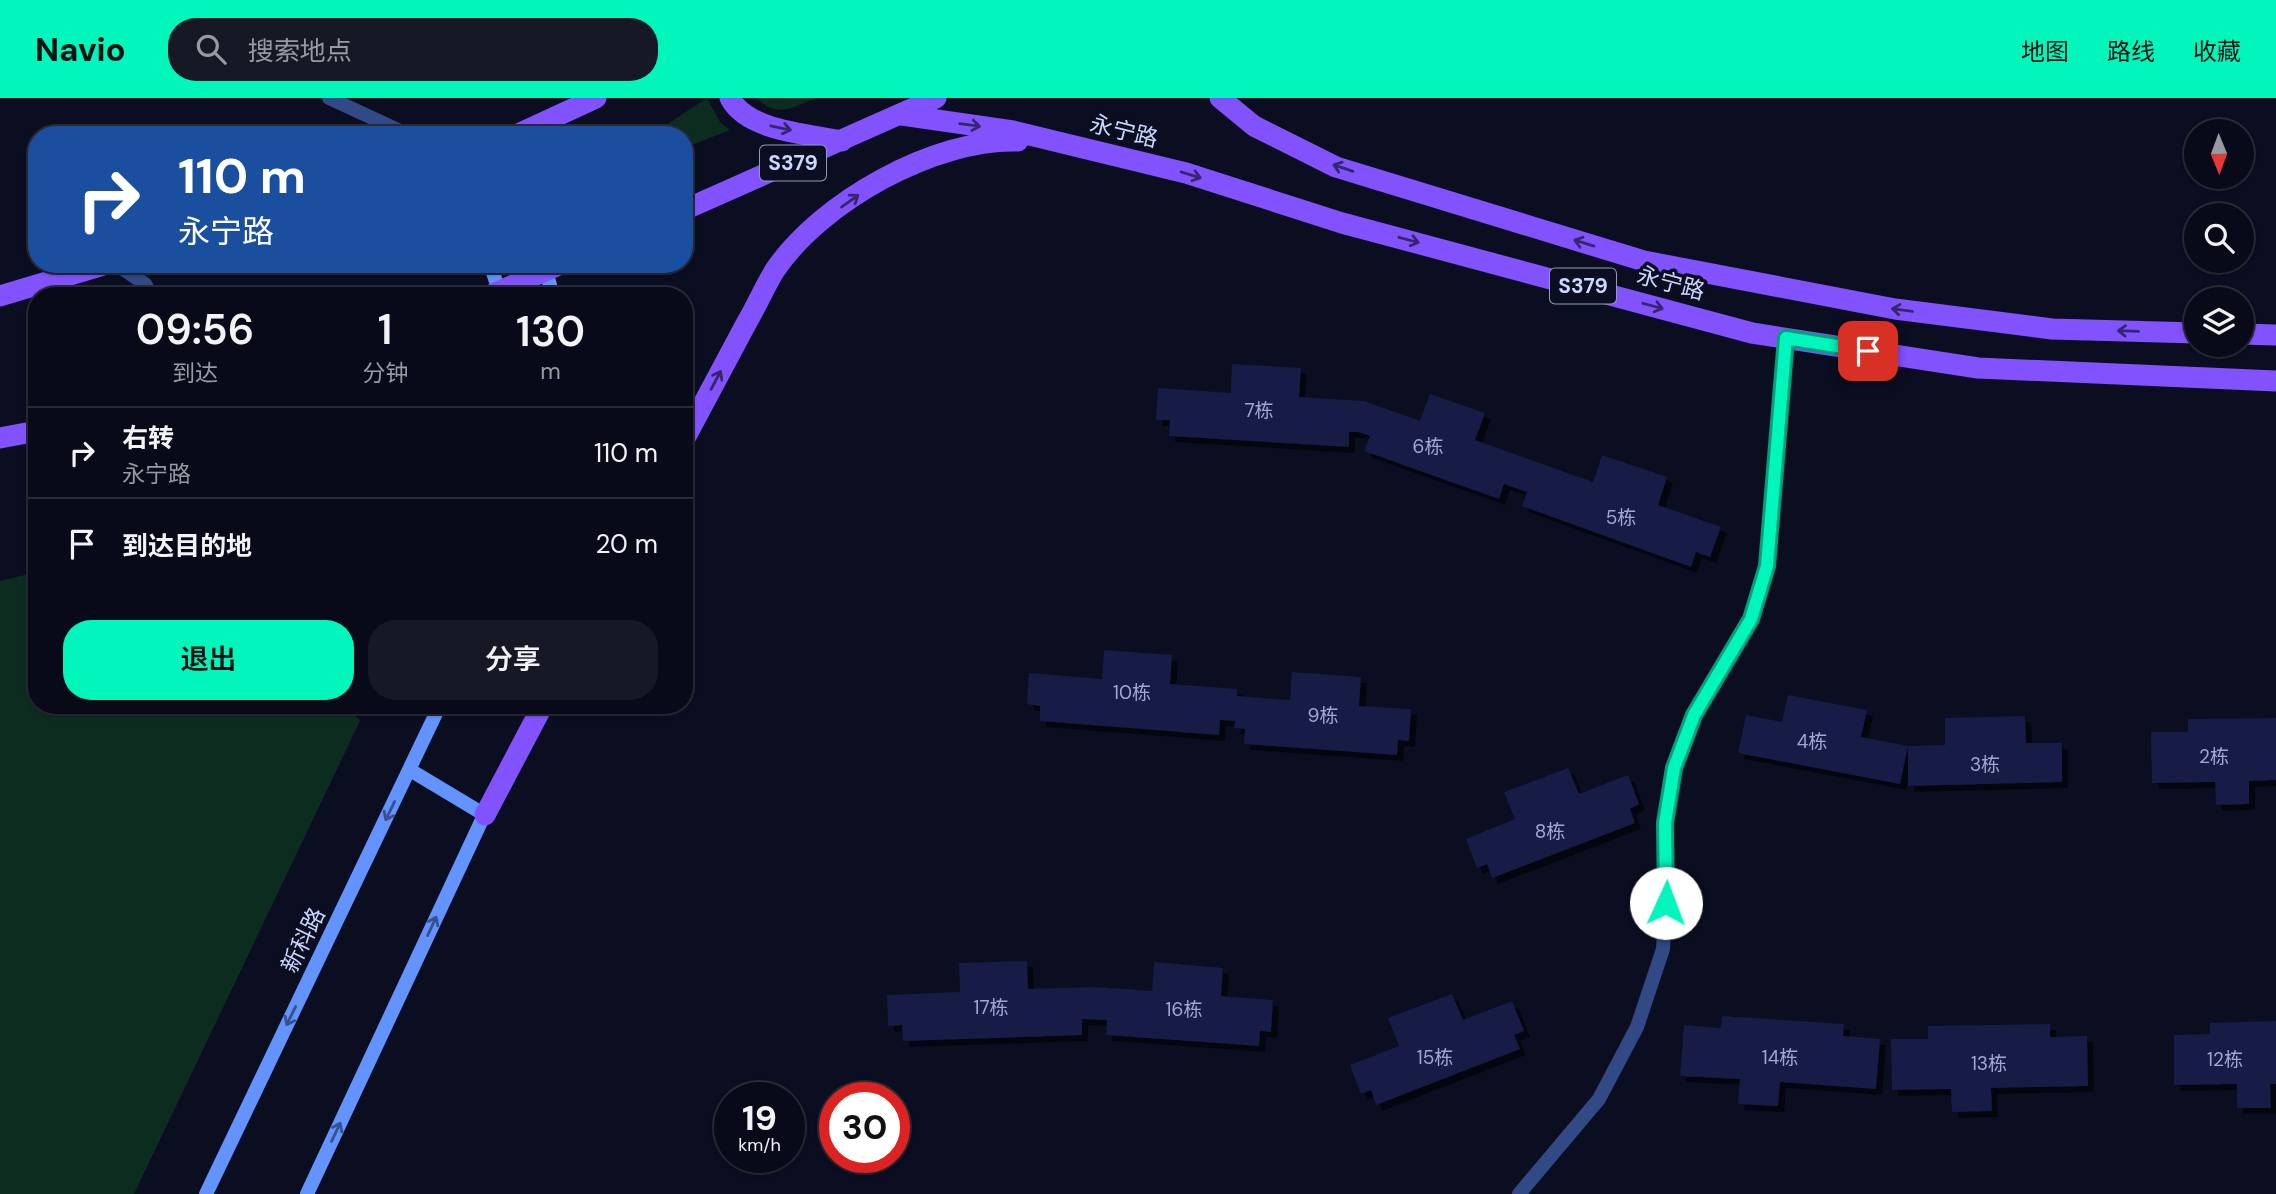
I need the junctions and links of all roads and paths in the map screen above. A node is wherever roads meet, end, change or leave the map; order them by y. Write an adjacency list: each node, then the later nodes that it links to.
1 (329, 98): 7 (street)
2 (596, 98): 8 (main road)
3 (730, 98): 9 (main road, S379, one-way to 9)
4 (936, 98): 6 (main road, S379)
5 (1220, 98): 20 (main road, 永宁路 / S379, one-way to 5)
6 (902, 115): 9 (main road, S379); 10 (main road, 永宁路 / S379, one-way to 10)
7 (390, 126)
8 (535, 126)
9 (842, 141): 11 (main road, S379)
10 (1058, 142): 23 (main road, 永宁路 / S379, one-way to 23); 25 (main road, one-way to 10)
11 (693, 206)
12 (77, 273): 15 (main road)
13 (129, 273): 16 (street)
14 (536, 273): 17 (main road)
15 (30, 287)
16 (147, 287)
17 (510, 287)
18 (28, 288): 19 (main road)
19 (0, 296)
20 (2184, 333)
21 (2254, 334): 22 (main road)
22 (2276, 335)
23 (1786, 338): 24 (main road, 永宁路 / S379); 35 (street)
24 (2276, 381)
25 (693, 423)
26 (28, 432): 27 (main road)
27 (0, 438)
28 (436, 714): 31 (main road, 新科路)
29 (527, 714): 32 (main road)
30 (538, 714): 32 (main road)
31 (410, 770): 32 (main road); 33 (main road, 新科路, one-way to 33)
32 (485, 815): 34 (main road, one-way to 32)
33 (206, 1194)
34 (307, 1194)
35 (1519, 1194)

